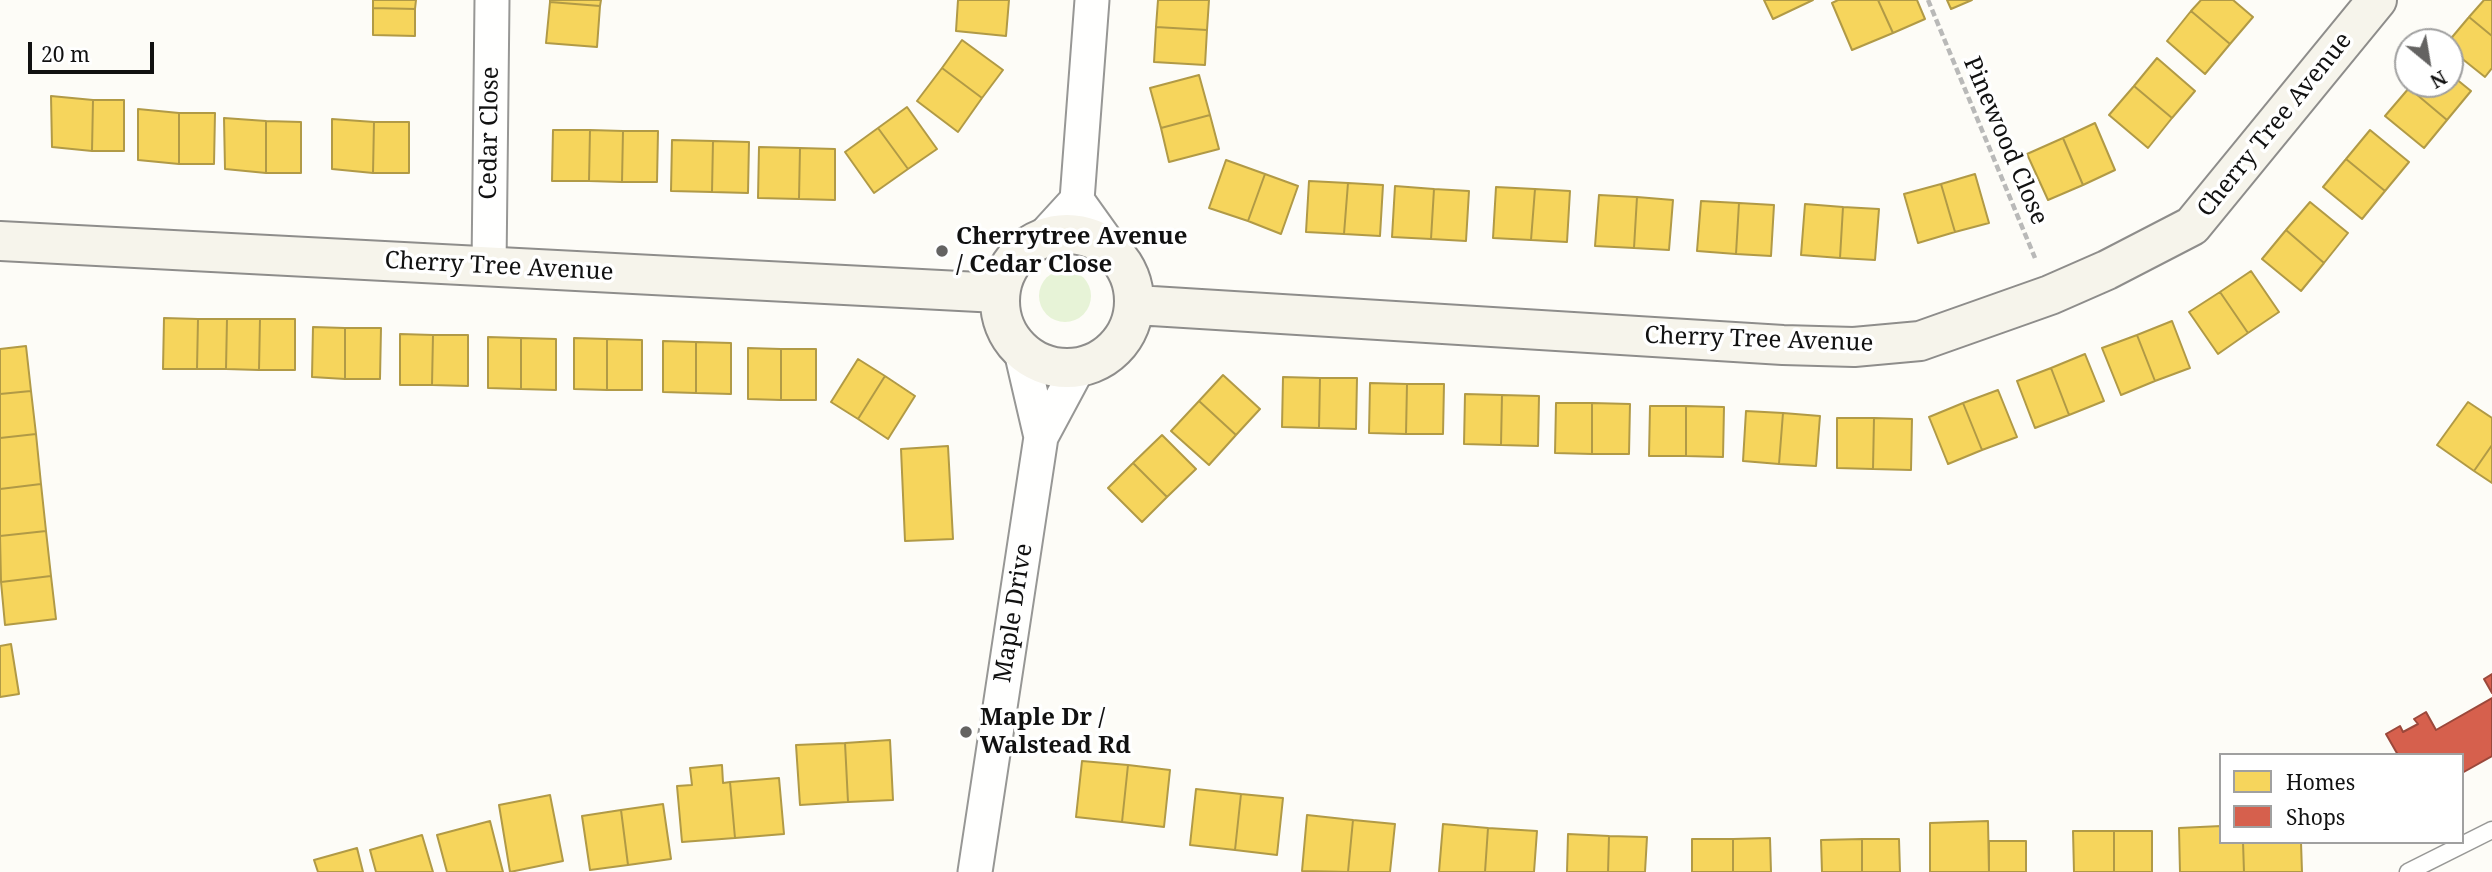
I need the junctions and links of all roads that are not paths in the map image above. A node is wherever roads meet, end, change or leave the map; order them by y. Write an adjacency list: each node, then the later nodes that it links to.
1 (492, 0): 8 (street, Cedar Close)
2 (1092, 0): 4 (street)
3 (2377, 0): 10 (street, Cherry Tree Avenue)
4 (1077, 200): 5 (street); 7 (street)
5 (1044, 236): 7 (street); 9 (street)
6 (0, 241): 8 (street, Cherry Tree Avenue)
7 (1112, 249): 10 (street)
8 (489, 267): 9 (street, Cherry Tree Avenue)
9 (999, 293): 11 (street, Maple Drive)
10 (1136, 305): 12 (street)
11 (1021, 351): 12 (street); 13 (street, Maple Drive)
12 (1078, 368): 13 (street, Maple Drive)
13 (1041, 437): 15 (street, Maple Drive)
14 (2492, 830): 16 (lane)
15 (975, 872)
16 (2408, 872)

